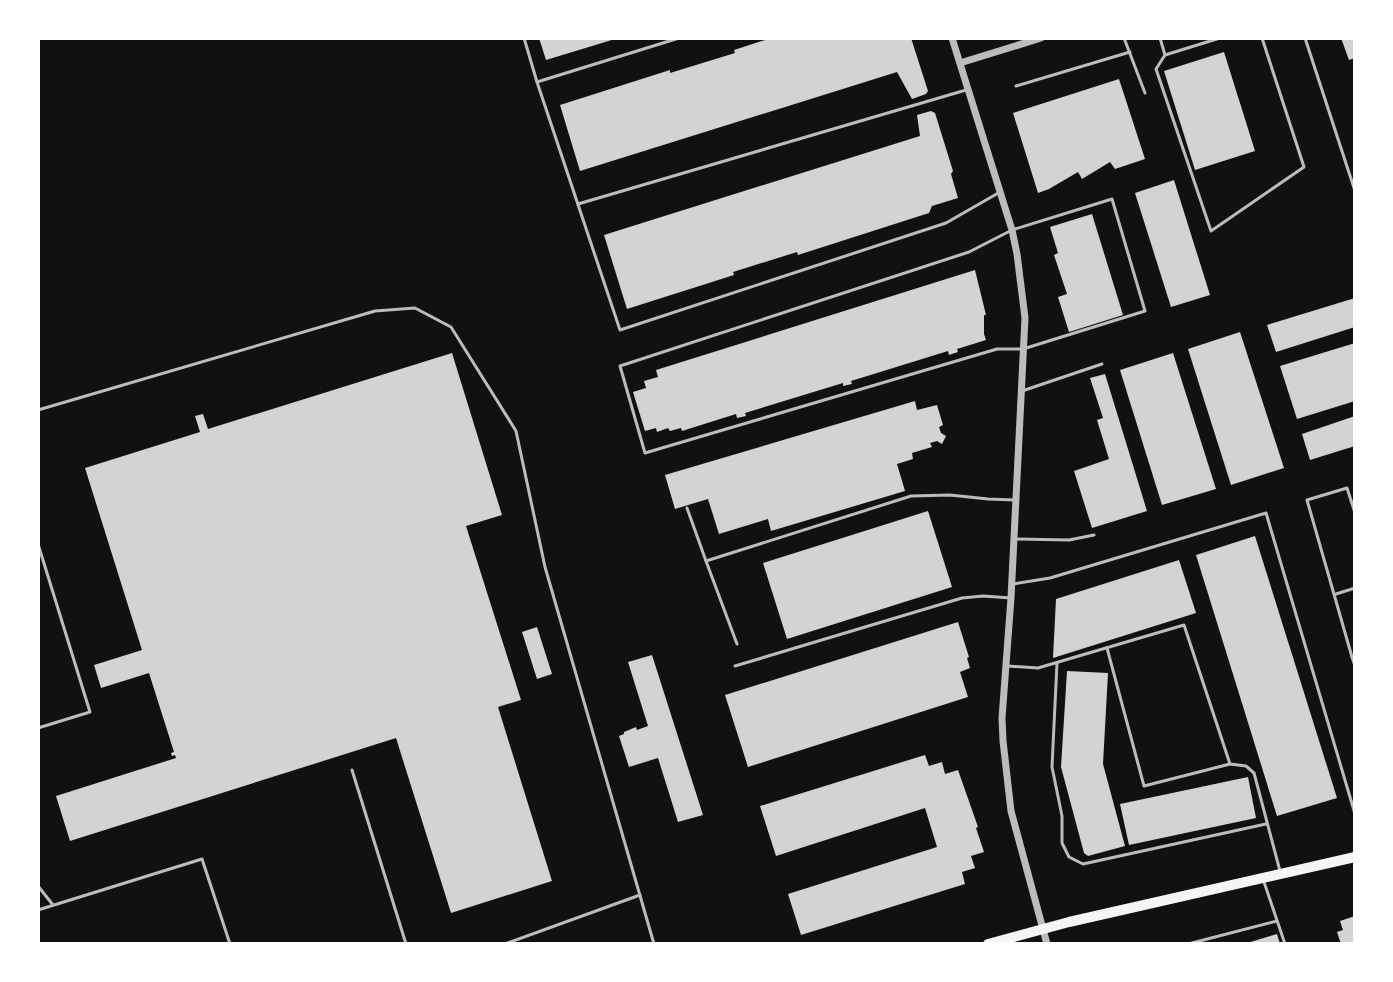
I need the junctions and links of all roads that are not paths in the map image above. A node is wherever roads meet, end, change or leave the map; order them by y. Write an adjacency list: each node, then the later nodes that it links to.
1 (524, 38): 13 (lane)
2 (679, 38): 13 (lane)
3 (952, 38): 12 (street)
4 (1041, 38): 12 (street)
5 (1124, 38): 10 (lane)
6 (1160, 38): 11 (lane)
7 (1220, 38): 11 (lane)
8 (1262, 38): 11 (lane)
9 (1305, 38): 17 (lane)
10 (1130, 52): 14 (lane); 16 (lane)
11 (1165, 55)
12 (960, 63): 15 (street)
13 (537, 82): 20 (lane)
14 (1016, 86)
15 (969, 90): 19 (street); 20 (lane)
16 (1145, 93)
17 (1354, 181): 18 (lane)
18 (1355, 191)
19 (1000, 192): 20 (lane); 21 (street)
20 (578, 204)
21 (1012, 230): 22 (street); 22 (lane); 22 (lane)
22 (1023, 349): 24 (street)
23 (1102, 364): 24 (lane)
24 (1021, 392): 26 (street)
25 (38, 410): 53 (lane)
26 (1015, 500): 30 (street); 32 (lane)
27 (687, 508): 32 (lane)
28 (1355, 513): 35 (lane)
29 (1094, 535): 30 (lane)
30 (1013, 539): 33 (street)
31 (38, 544): 44 (lane)
32 (706, 561): 37 (lane)
33 (1010, 584): 36 (street); 47 (lane)
34 (1355, 588): 35 (lane)
35 (1334, 595): 39 (lane)
36 (1011, 598): 41 (lane); 42 (street)
37 (737, 644)
38 (1107, 648): 40 (lane); 45 (lane); 45 (lane)
39 (1354, 657): 43 (lane)
40 (1057, 663): 42 (lane); 48 (lane)
41 (735, 666)
42 (1006, 666): 57 (street)
43 (1355, 666)
44 (38, 728)
45 (1230, 764): 48 (lane)
46 (352, 770): 59 (lane)
47 (1355, 814)
48 (1268, 824): 50 (lane)
49 (1355, 857): 50 (main road)
50 (1281, 874): 51 (main road)
51 (1263, 879): 56 (lane); 57 (main road)
52 (38, 886): 54 (lane)
53 (640, 895): 60 (lane); 61 (lane)
54 (53, 905): 55 (lane); 58 (lane)
55 (38, 910)
56 (1277, 921): 64 (lane); 65 (lane)
57 (1044, 929): 62 (main road); 63 (street)
58 (230, 944)
59 (406, 944)
60 (505, 944)
61 (654, 944)
62 (988, 944)
63 (1047, 944)
64 (1188, 944)
65 (1285, 944)

